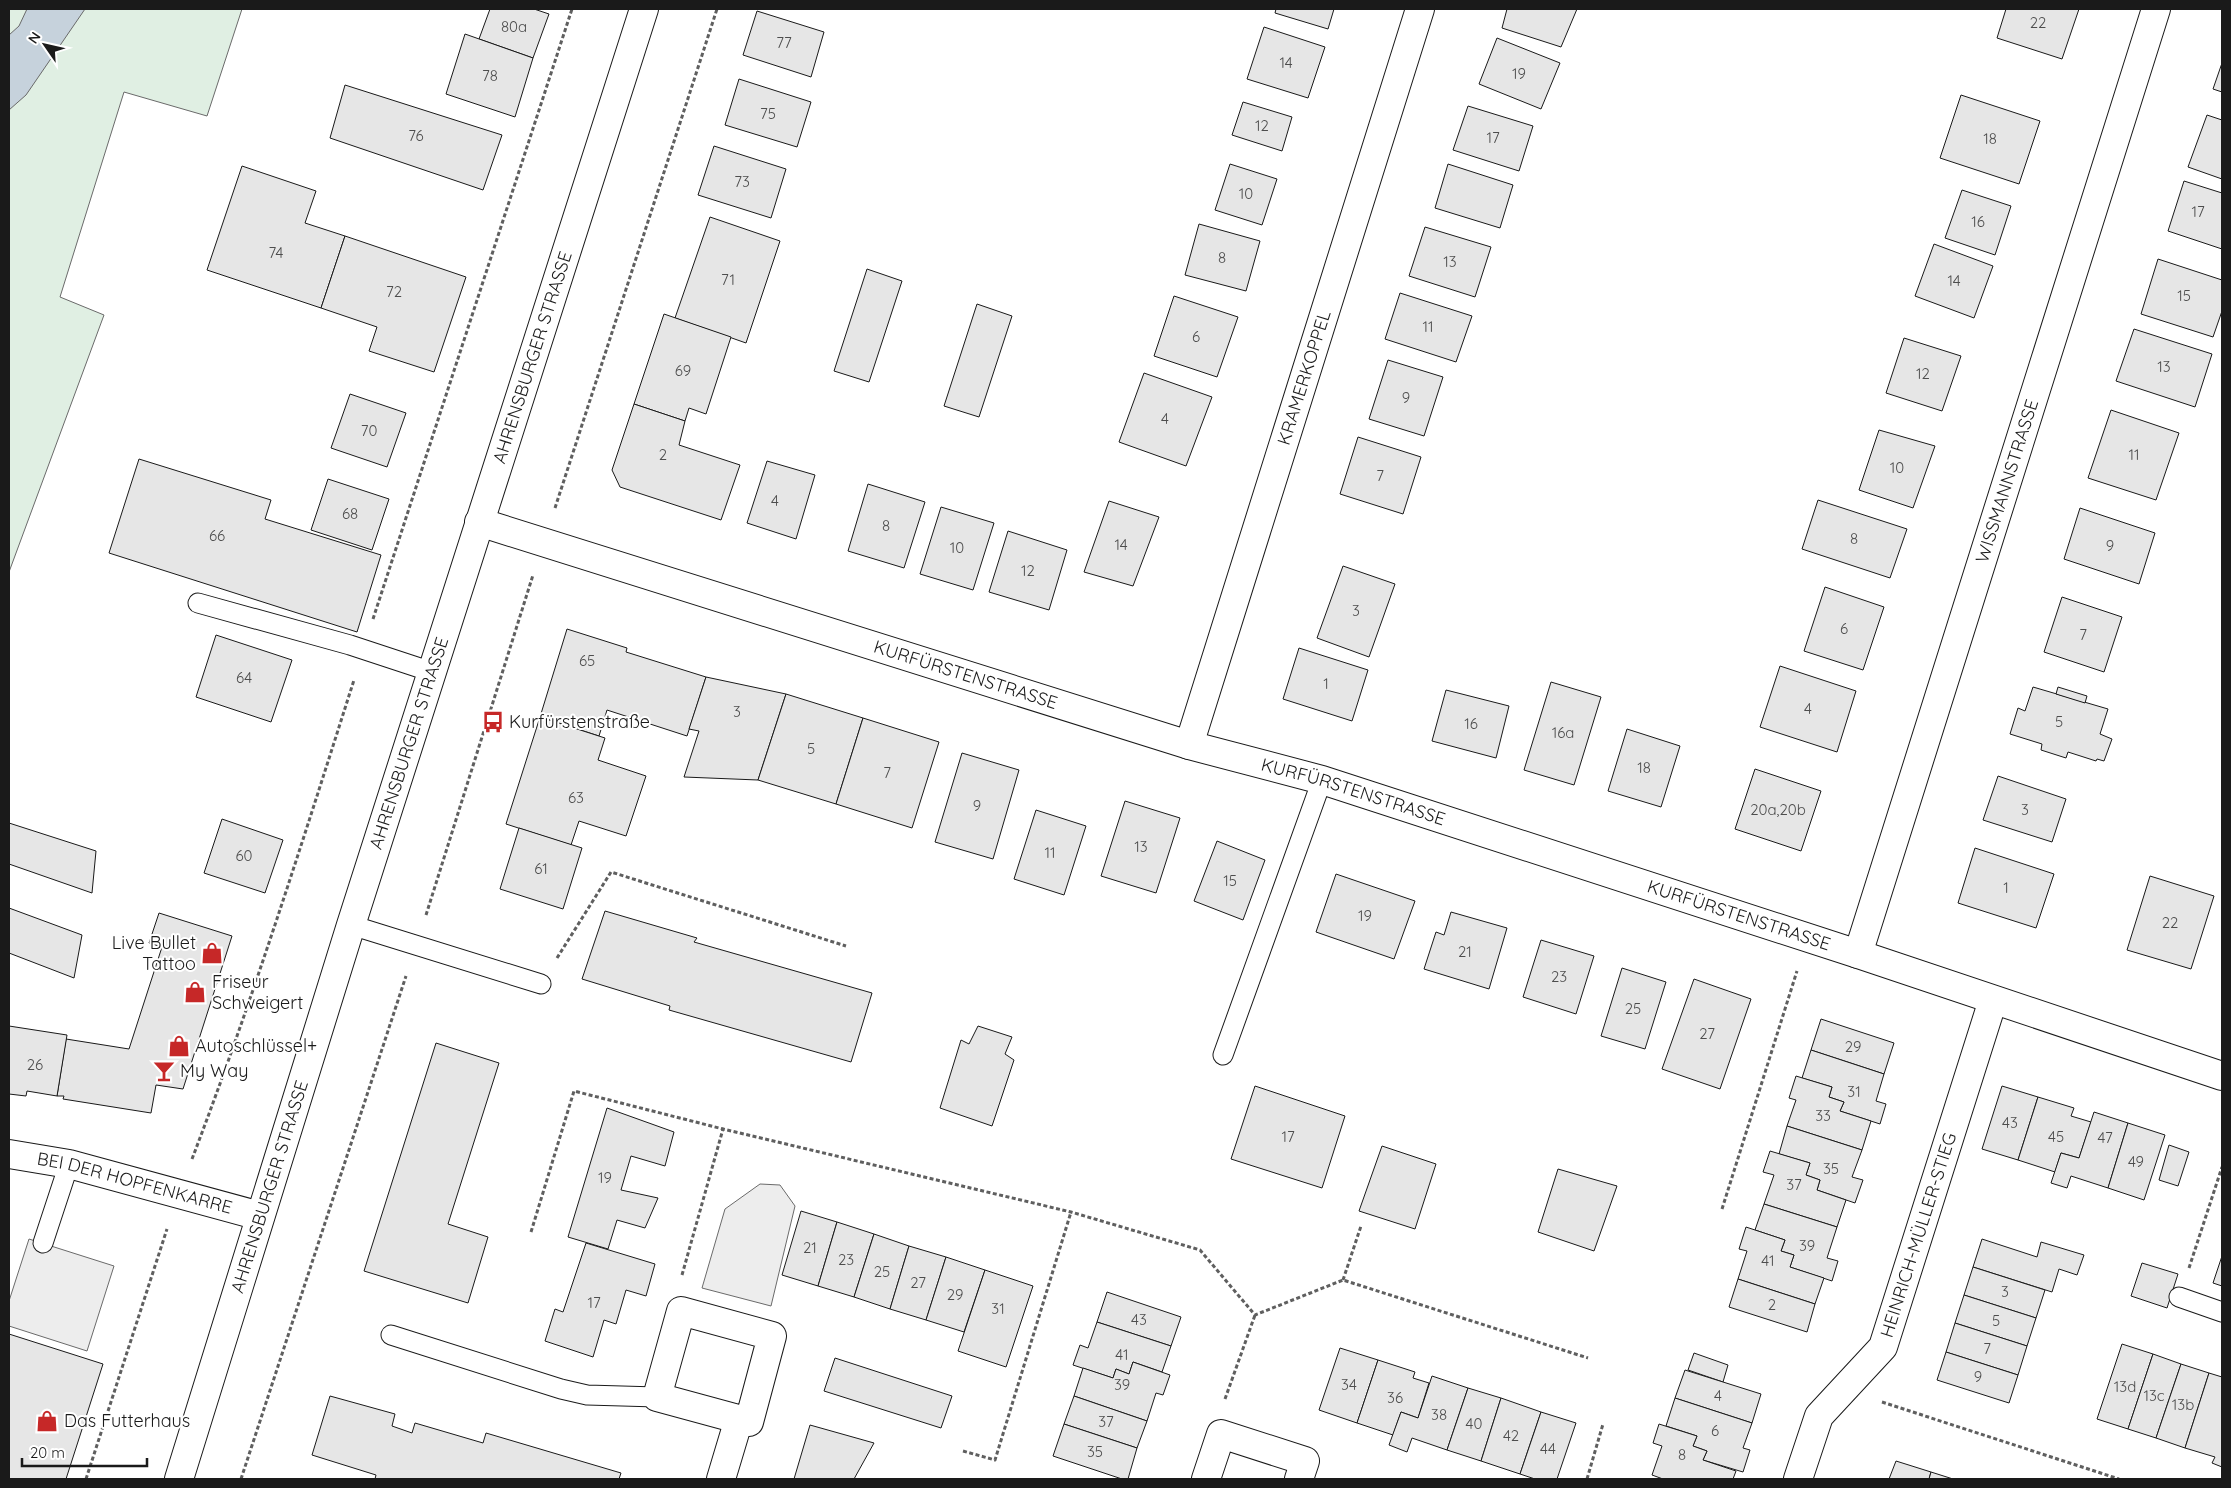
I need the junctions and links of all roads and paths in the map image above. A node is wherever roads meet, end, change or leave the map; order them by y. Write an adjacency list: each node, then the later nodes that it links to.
1 (572, 9): 10 (path)
2 (644, 9): 7 (street, AHRENSBURGER STRASSE)
3 (716, 9): 6 (path)
4 (1420, 9): 12 (street, KRAMERKOPPEL)
5 (2156, 9): 18 (street, WISSMANNSTRASSE)
6 (552, 516)
7 (479, 522): 11 (street, AHRENSBURGER STRASSE); 12 (street, KURFÜRSTENSTRASSE)
8 (534, 571): 16 (path)
9 (198, 603): 10 (lane)
10 (363, 650): 11 (lane); 27 (path)
11 (432, 672): 14 (street, AHRENSBURGER STRASSE)
12 (1189, 746): 13 (street, KURFÜRSTENSTRASSE)
13 (1322, 780): 15 (street, KURFÜRSTENSTRASSE); 21 (lane)
14 (351, 925): 16 (lane); 30 (street, AHRENSBURGER STRASSE)
15 (1807, 938): 18 (street, KURFÜRSTENSTRASSE); 28 (path)
16 (416, 945): 19 (lane); 49 (path)
17 (846, 946): 19 (path)
18 (1858, 954): 20 (street, KURFÜRSTENSTRASSE)
19 (541, 984)
20 (1993, 1000): 22 (street, KURFÜRSTENSTRASSE); 41 (street, HEINRICH-MÜLLER-STIEG)
21 (1224, 1055)
22 (2222, 1076)
23 (723, 1129): 29 (path); 32 (path); 36 (path)
24 (9, 1154): 25 (street, BEI DER HOPFENKARRE)
25 (69, 1164): 27 (street, BEI DER HOPFENKARRE); 33 (lane)
26 (2222, 1167): 35 (path)
27 (179, 1194): 30 (street, BEI DER HOPFENKARRE); 47 (path)
28 (1722, 1209)
29 (1070, 1212): 38 (path); 46 (path)
30 (260, 1216): 48 (street, AHRENSBURGER STRASSE)
31 (1361, 1226): 34 (path)
32 (532, 1232)
33 (43, 1244)
34 (1343, 1280): 38 (path); 40 (path)
35 (2179, 1297): 37 (lane)
36 (681, 1310): 42 (street); 43 (street)
37 (2222, 1312)
38 (1255, 1315): 45 (path)
39 (391, 1335): 42 (lane)
40 (1588, 1358)
41 (1843, 1389): 54 (street, HEINRICH-MÜLLER-STIEG); 55 (path)
42 (657, 1397): 43 (street)
43 (739, 1419): 50 (street)
44 (1603, 1424): 53 (path)
45 (1221, 1434): 51 (street); 52 (street)
46 (963, 1451)
47 (86, 1479)
48 (179, 1479)
49 (242, 1479)
50 (721, 1479)
51 (1206, 1479)
52 (1299, 1479)
53 (1587, 1479)
54 (1798, 1479)
55 (2119, 1479)

